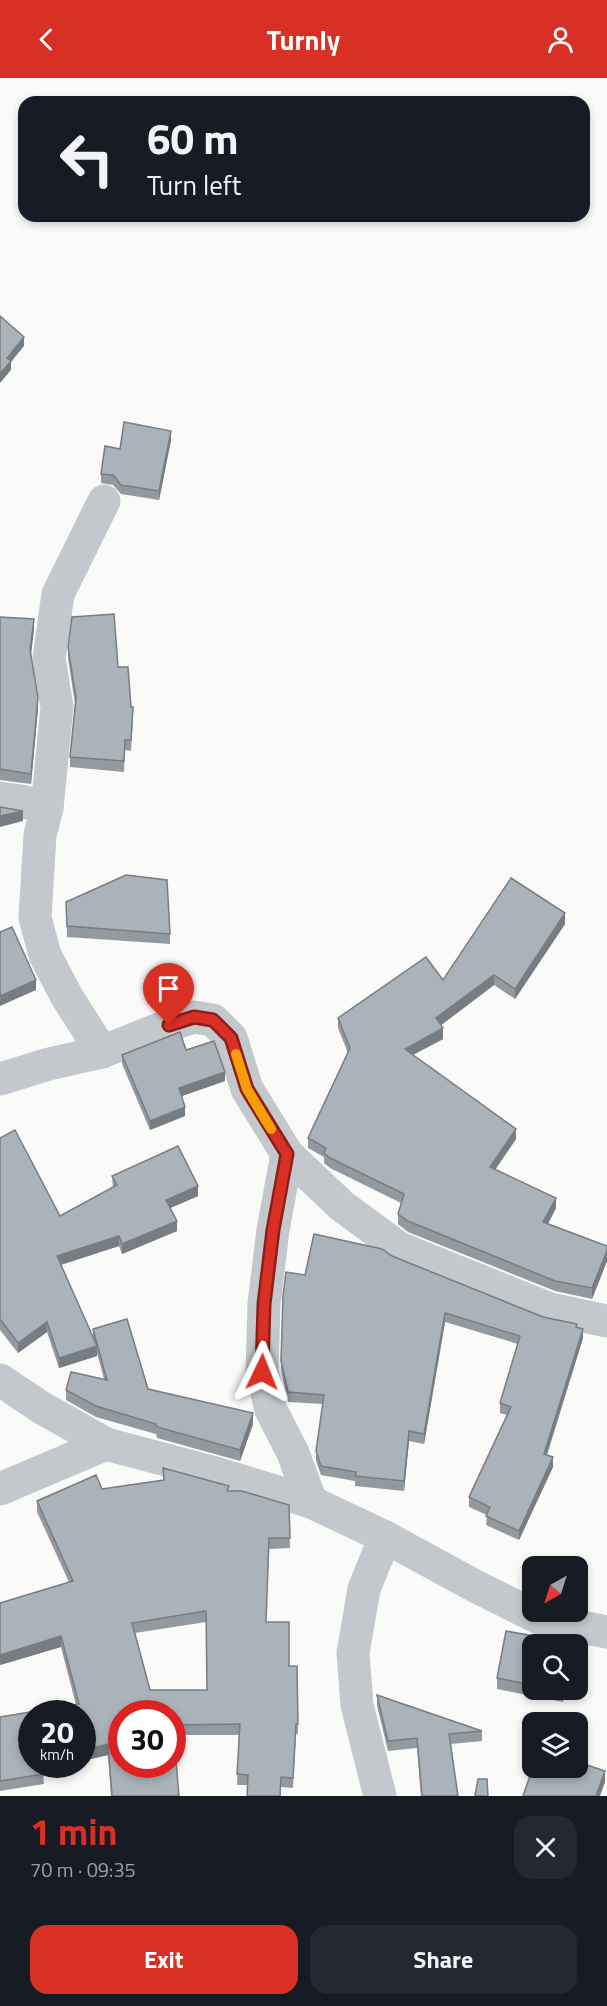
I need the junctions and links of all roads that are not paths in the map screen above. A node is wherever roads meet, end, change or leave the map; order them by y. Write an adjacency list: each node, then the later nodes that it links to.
1 (104, 501): 3 (street)
2 (0, 798): 3 (street)
3 (46, 807): 4 (street)
4 (102, 1052): 5 (street); 6 (street)
5 (0, 1079)
6 (287, 1154): 7 (street); 11 (street)
7 (607, 1320)
8 (0, 1380): 9 (street)
9 (106, 1444): 10 (street); 11 (street)
10 (0, 1489)
11 (311, 1502): 12 (street)
12 (385, 1537): 13 (street); 14 (street)
13 (607, 1632)
14 (380, 1796)

